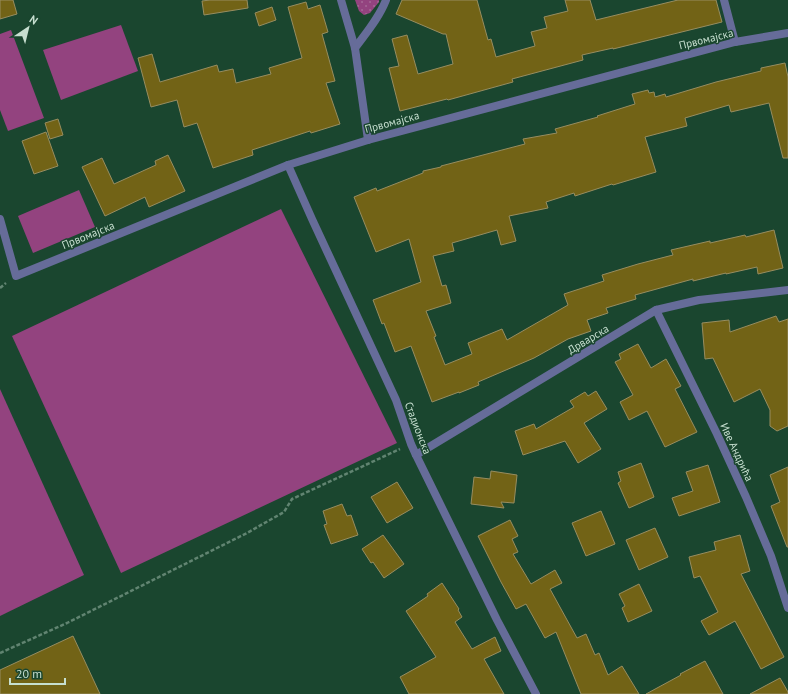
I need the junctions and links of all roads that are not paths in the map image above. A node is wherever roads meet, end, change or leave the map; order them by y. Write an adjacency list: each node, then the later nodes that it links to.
1 (341, 0): 6 (street)
2 (386, 0): 6 (street)
3 (724, 0): 5 (street)
4 (788, 33): 5 (street, Првомајска)
5 (735, 42): 7 (street, Првомајска)
6 (355, 48): 7 (street)
7 (368, 140): 8 (street, Првомајска)
8 (288, 165): 9 (street, Првомајска); 12 (street, Стадионска)
9 (0, 219)
10 (788, 290): 11 (street, Дрварска)
11 (656, 310): 12 (street, Дрварска); 13 (street, Иве Андрића)
12 (416, 456): 14 (street, Стадионска)
13 (788, 608)
14 (536, 694)

